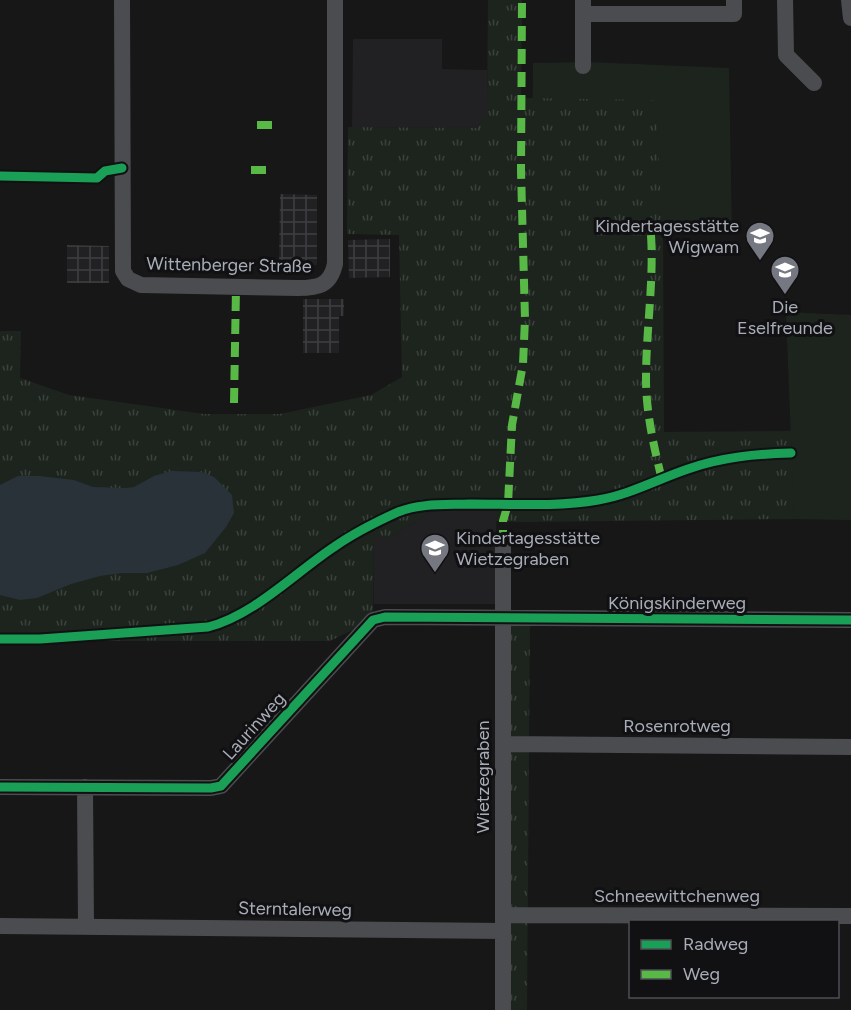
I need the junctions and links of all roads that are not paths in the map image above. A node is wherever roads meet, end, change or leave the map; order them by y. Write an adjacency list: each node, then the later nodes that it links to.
1 (122, 0): 2 (street, Wittenberger Straße)
2 (335, 0)
3 (734, 0): 6 (street)
4 (785, 0): 9 (street)
5 (849, 0): 7 (street)
6 (583, 7): 8 (street)
7 (851, 18)
8 (583, 66)
9 (813, 83)
10 (503, 545): 11 (street, Wietzegraben)
11 (503, 618): 12 (street, Königskinderweg); 13 (street, Wietzegraben); 16 (street, Laurinweg)
12 (851, 620)
13 (503, 744): 14 (street, Rosenrotweg); 20 (street, Wietzegraben)
14 (851, 747)
15 (0, 787): 16 (street, Laurinweg)
16 (85, 788): 22 (street)
17 (851, 916): 19 (street, Schneewittchenweg)
18 (629, 920): 20 (street, Schneewittchenweg)
19 (652, 920)
20 (503, 923): 22 (street, Sterntalerweg); 23 (street, Wietzegraben)
21 (0, 926): 22 (street, Sterntalerweg)
22 (86, 926)
23 (503, 1010)

